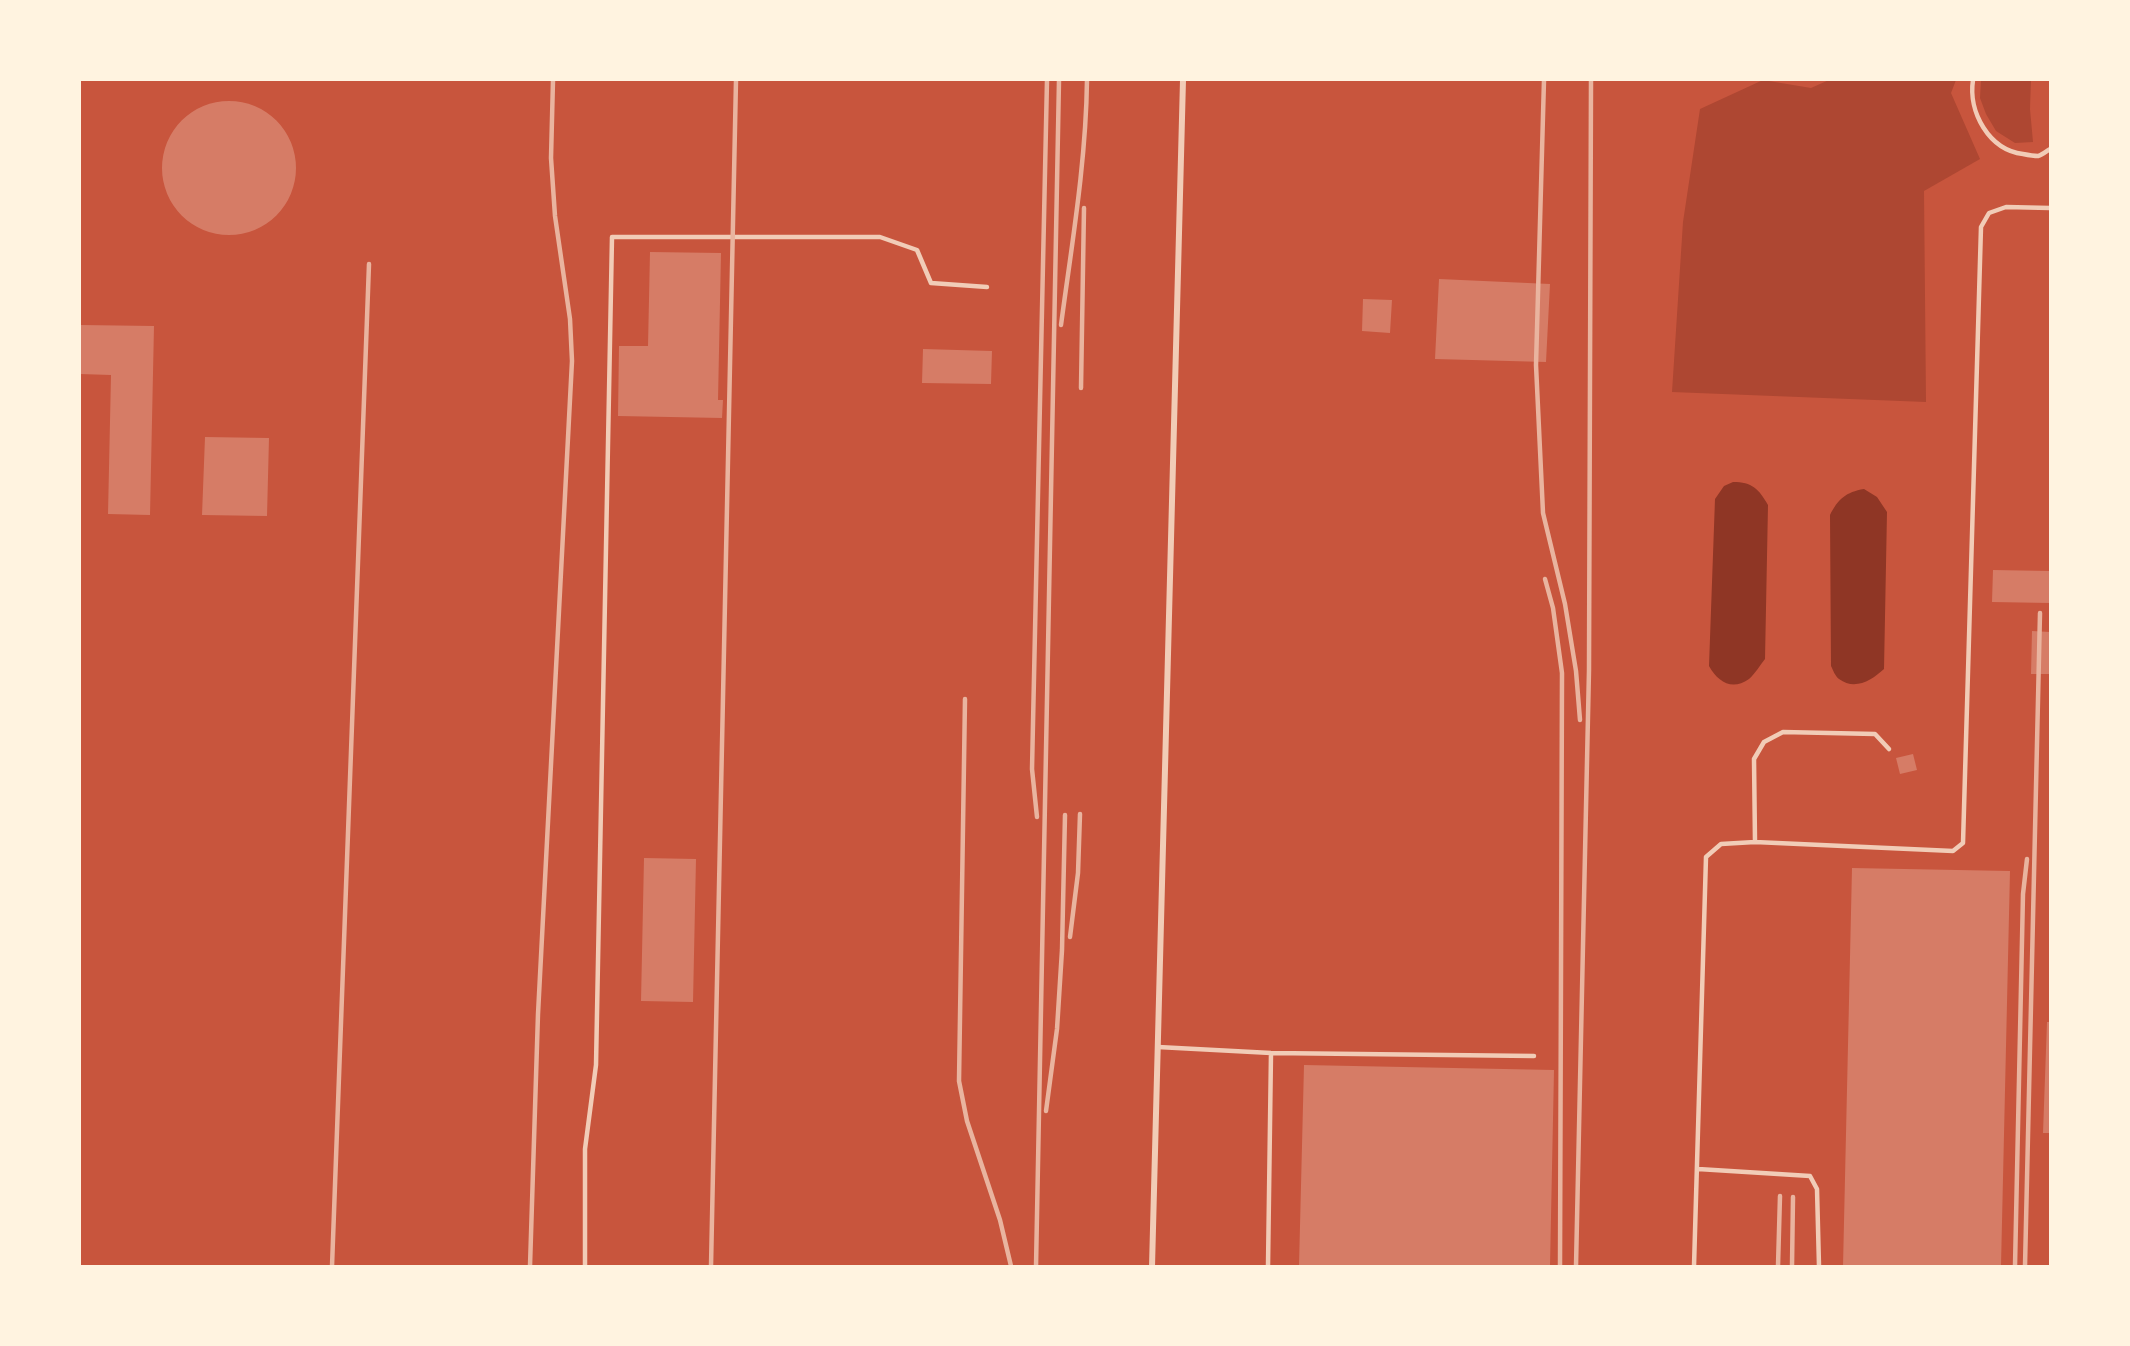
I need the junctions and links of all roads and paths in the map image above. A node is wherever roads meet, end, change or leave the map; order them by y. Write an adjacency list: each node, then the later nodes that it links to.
1 (1183, 80): 8 (street)
2 (1972, 80): 3 (lane)
3 (2050, 149)
4 (2050, 208): 7 (lane)
5 (987, 287): 12 (lane)
6 (1889, 749): 7 (lane)
7 (1755, 842): 11 (lane)
8 (1158, 1047): 9 (lane); 13 (street)
9 (1271, 1053): 10 (lane); 14 (lane)
10 (1534, 1056)
11 (1698, 1169): 15 (lane); 16 (lane)
12 (585, 1266)
13 (1152, 1266)
14 (1268, 1266)
15 (1694, 1266)
16 (1819, 1266)

